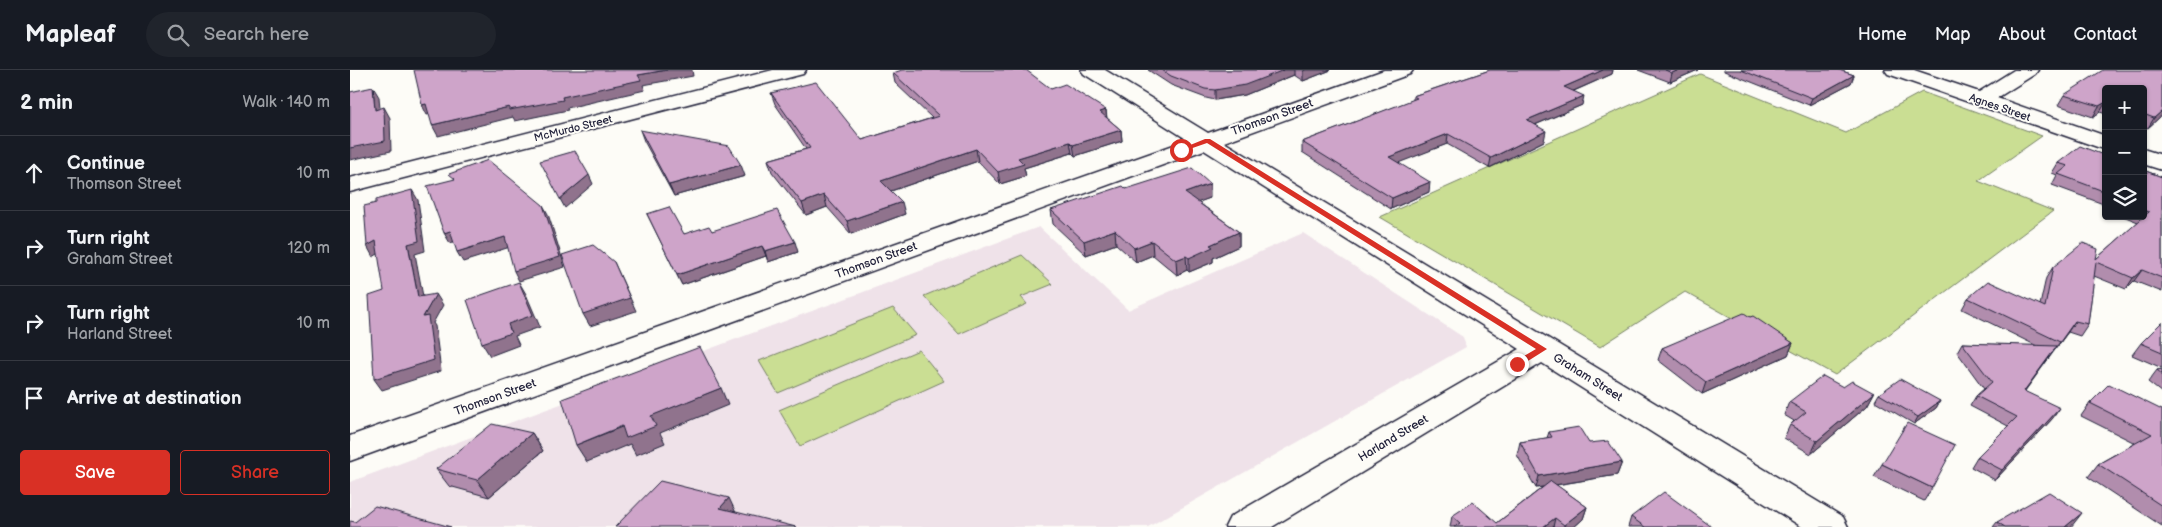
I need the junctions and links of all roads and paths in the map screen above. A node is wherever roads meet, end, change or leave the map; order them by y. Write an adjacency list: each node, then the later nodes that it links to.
1 (796, 70): 11 (street, McMurdo Street)
2 (1091, 70): 7 (street, Graham Street)
3 (1403, 70): 7 (street, Thomson Street)
4 (1895, 70): 6 (street, Agnes Street)
5 (2028, 70): 6 (street)
6 (1980, 100): 8 (street, Agnes Street)
7 (1208, 140): 12 (street, Graham Street); 13 (street, Thomson Street)
8 (2102, 142)
9 (2147, 157): 10 (street)
10 (2162, 163)
11 (350, 185)
12 (1542, 349): 14 (street, Harland Street); 15 (street, Graham Street)
13 (350, 449)
14 (1243, 527)
15 (1830, 527)

